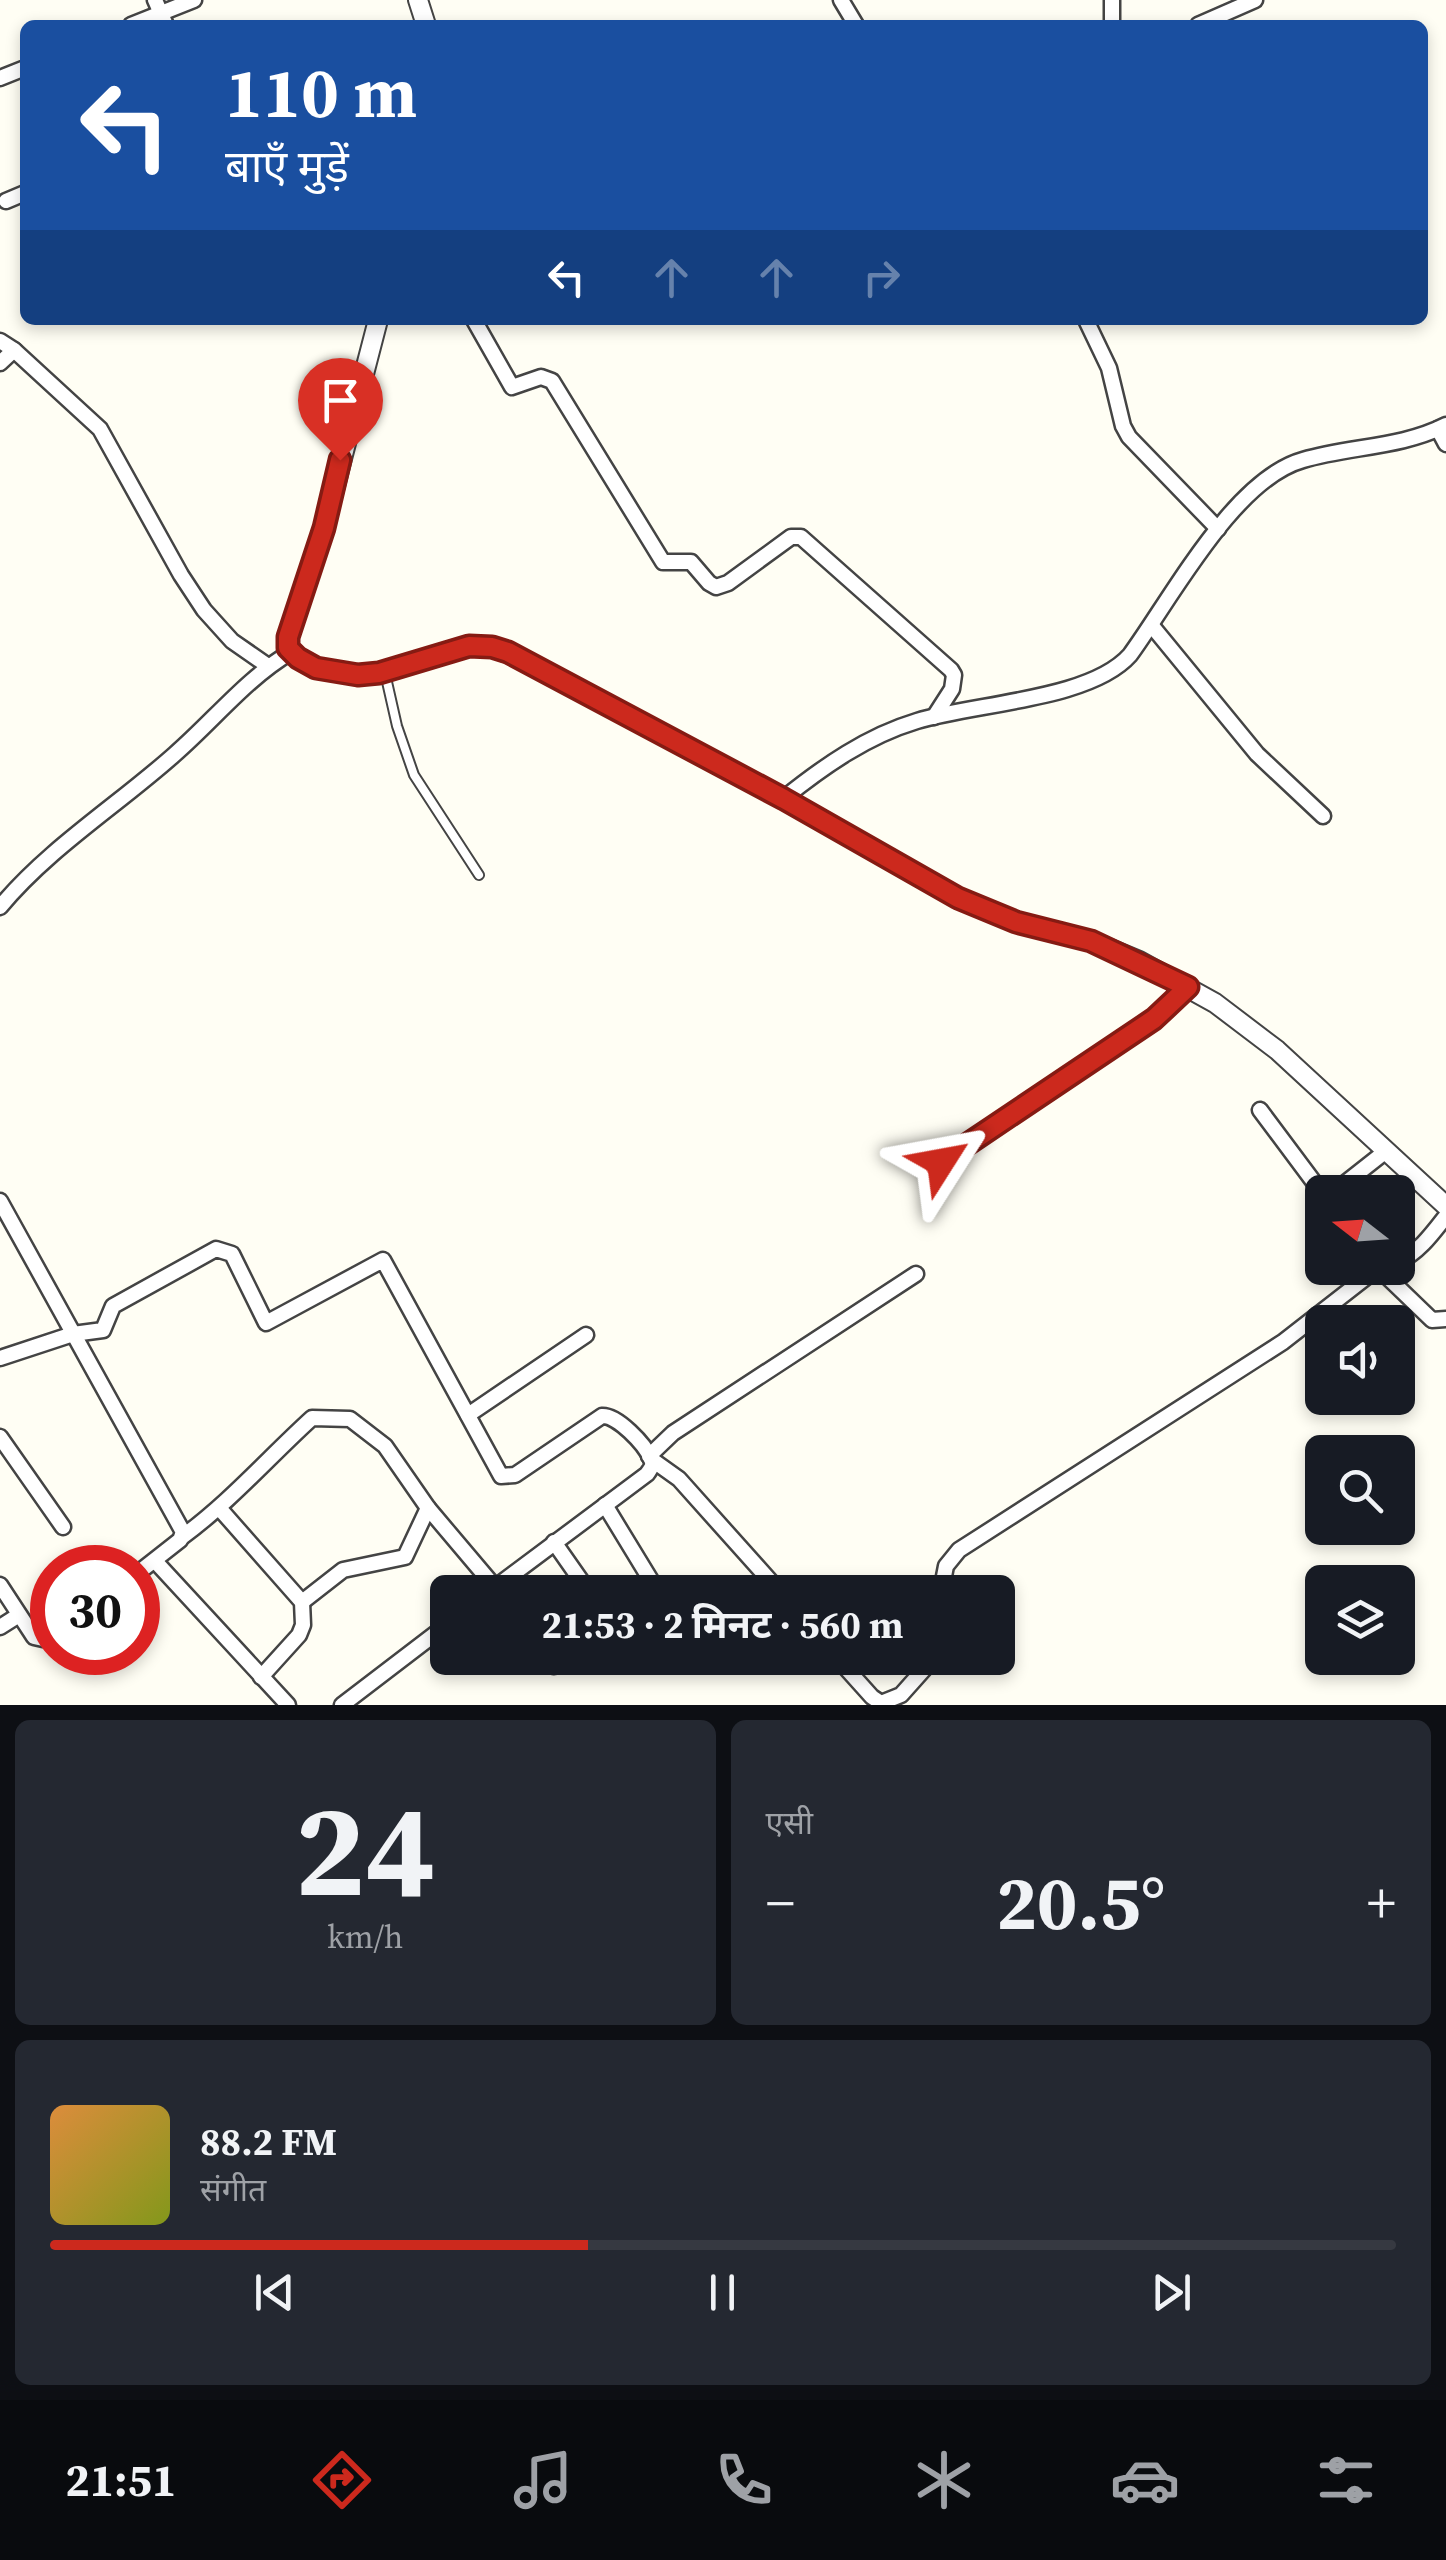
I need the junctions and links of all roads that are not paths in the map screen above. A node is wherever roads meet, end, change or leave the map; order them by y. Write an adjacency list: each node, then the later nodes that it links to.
1 (194, 0): 3 (street)
2 (1255, 0): 4 (street)
3 (161, 13)
4 (1209, 20)
5 (20, 195): 6 (street)
6 (6, 201)
7 (372, 325): 17 (street)
8 (477, 325): 20 (street)
9 (1088, 325): 15 (street)
10 (0, 341): 11 (street)
11 (14, 350): 12 (street); 18 (street)
12 (0, 363)
13 (1442, 427): 14 (street); 15 (street)
14 (1446, 444)
15 (1218, 529): 16 (street)
16 (1152, 626): 20 (street); 22 (street)
17 (291, 652): 18 (street); 19 (street)
18 (268, 666): 24 (street)
19 (385, 671): 21 (street); 23 (lane)
20 (934, 717): 21 (street)
21 (784, 799): 25 (street)
22 (1323, 816)
23 (479, 875)
24 (0, 907)
25 (1188, 987): 27 (street); 28 (street)
26 (1260, 1110): 29 (street)
27 (1386, 1151): 30 (street); 32 (street)
28 (941, 1162)
29 (1309, 1175)
30 (1356, 1175)
31 (0, 1201): 39 (street)
32 (1446, 1206)
33 (1446, 1216): 34 (street)
34 (1415, 1251)
35 (916, 1274): 44 (street)
36 (1358, 1285): 58 (street)
37 (1396, 1285): 38 (street)
38 (1446, 1319)
39 (73, 1334): 41 (street); 42 (street); 49 (street)
40 (586, 1335): 42 (street)
41 (0, 1358)
42 (468, 1414): 44 (street)
43 (0, 1437): 48 (street)
44 (650, 1457): 45 (street); 57 (street)
45 (605, 1505): 50 (street); 56 (street)
46 (428, 1508): 47 (street); 53 (street); 60 (street)
47 (220, 1510): 49 (street); 60 (street)
48 (64, 1527)
49 (182, 1537): 51 (street)
50 (554, 1542): 54 (street); 55 (street)
51 (160, 1557)
52 (160, 1566): 67 (street)
53 (482, 1575)
54 (514, 1575)
55 (576, 1575)
56 (648, 1575)
57 (765, 1575)
58 (944, 1575)
59 (0, 1585): 61 (street)
60 (302, 1602): 67 (street)
61 (19, 1615): 62 (street); 63 (street)
62 (0, 1628)
63 (30, 1630)
64 (430, 1638): 69 (street)
65 (852, 1675): 66 (street)
66 (919, 1675)
67 (261, 1677): 68 (street)
68 (288, 1705)
69 (342, 1705)

